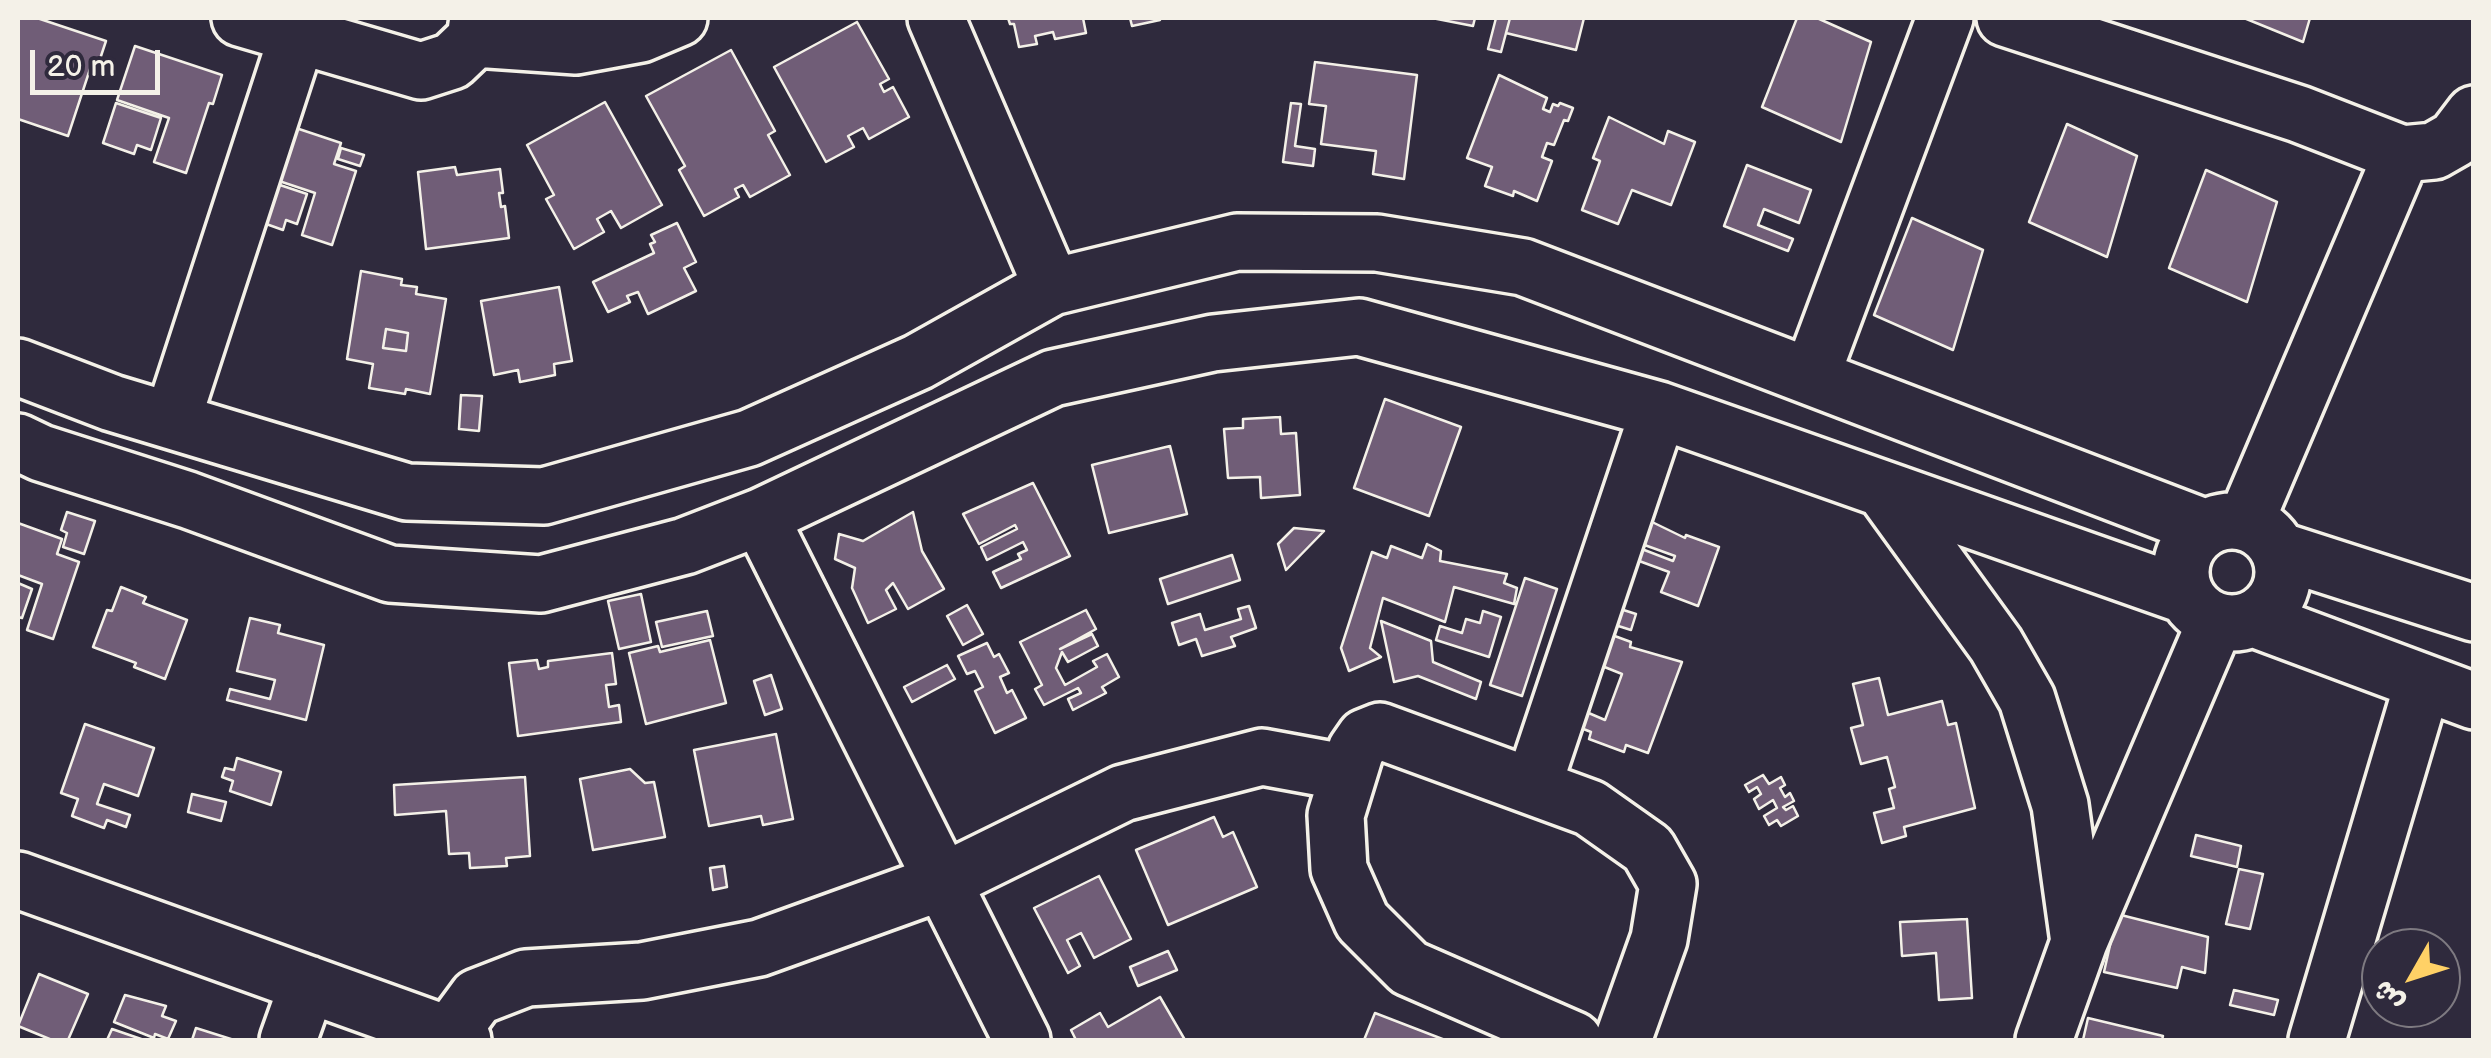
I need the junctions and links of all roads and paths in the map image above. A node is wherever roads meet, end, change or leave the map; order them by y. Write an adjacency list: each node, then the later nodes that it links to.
1 (240, 18): 7 (street)
2 (680, 18): 6 (street)
3 (936, 18): 10 (street)
4 (1944, 18): 12 (street)
5 (2006, 18): 9 (street)
6 (476, 28): 7 (street)
7 (298, 34): 15 (street)
8 (2474, 114): 9 (street)
9 (2402, 154): 20 (street)
10 (1052, 287): 12 (street); 15 (street)
11 (18, 367): 13 (street)
12 (1811, 377): 20 (street)
13 (112, 403): 15 (street); 17 (street)
14 (1659, 410): 18 (street); 19 (street); 25 (street)
15 (172, 421)
16 (18, 442): 17 (street)
17 (91, 469): 19 (street)
18 (1883, 489): 21 (street); 28 (street)
19 (760, 517): 27 (street)
20 (2243, 534): 21 (street); 21 (street); 22 (street)
21 (2219, 612): 23 (street); 28 (street)
22 (2474, 613)
23 (2448, 692): 36 (street)
24 (1349, 773): 25 (street); 27 (street); 33 (street)
25 (1534, 786): 34 (street)
26 (18, 880): 29 (street)
27 (942, 882): 30 (street); 32 (street)
28 (2078, 942): 35 (street)
29 (308, 984): 30 (street); 31 (street)
30 (456, 1038)
31 (288, 1040)
32 (1022, 1040)
33 (1574, 1040)
34 (1623, 1040)
35 (2044, 1040)
36 (2317, 1040)

